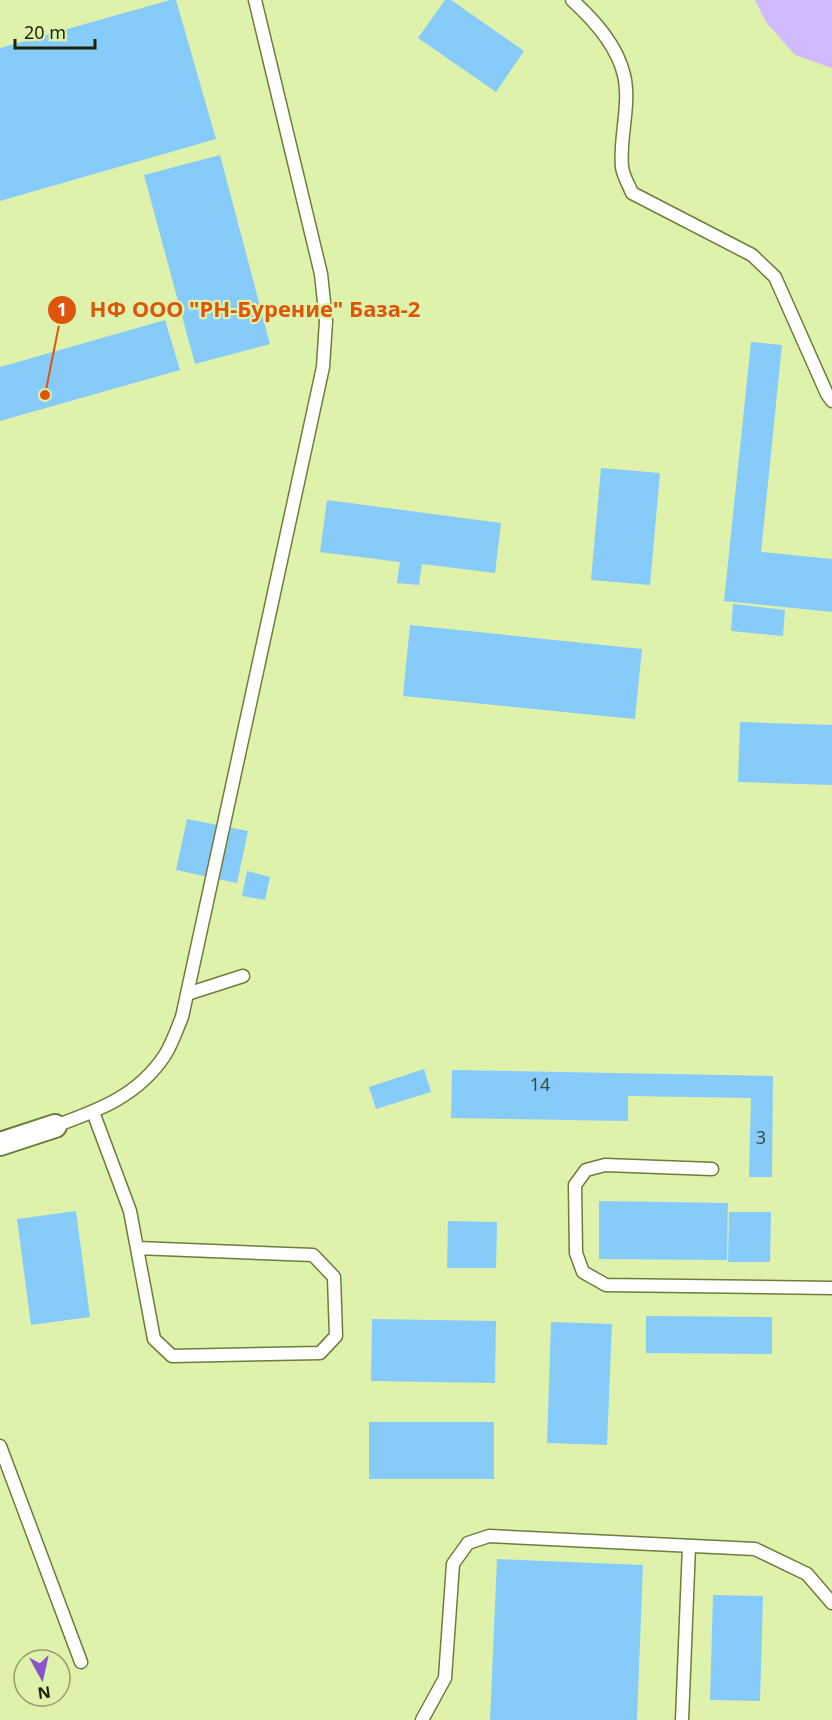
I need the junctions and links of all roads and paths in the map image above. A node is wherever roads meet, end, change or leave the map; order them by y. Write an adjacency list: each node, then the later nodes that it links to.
1 (255, 0): 5 (lane)
2 (572, 0): 3 (lane)
3 (832, 400)
4 (243, 976): 5 (lane)
5 (187, 994): 6 (lane)
6 (93, 1112): 7 (lane); 10 (lane)
7 (55, 1126): 8 (street)
8 (0, 1144)
9 (712, 1168): 11 (lane)
10 (137, 1248): 10 (lane)
11 (832, 1288)
12 (0, 1446): 15 (lane)
13 (689, 1546): 14 (lane); 16 (lane); 17 (lane)
14 (832, 1604)
15 (81, 1662)
16 (422, 1720)
17 (682, 1720)

